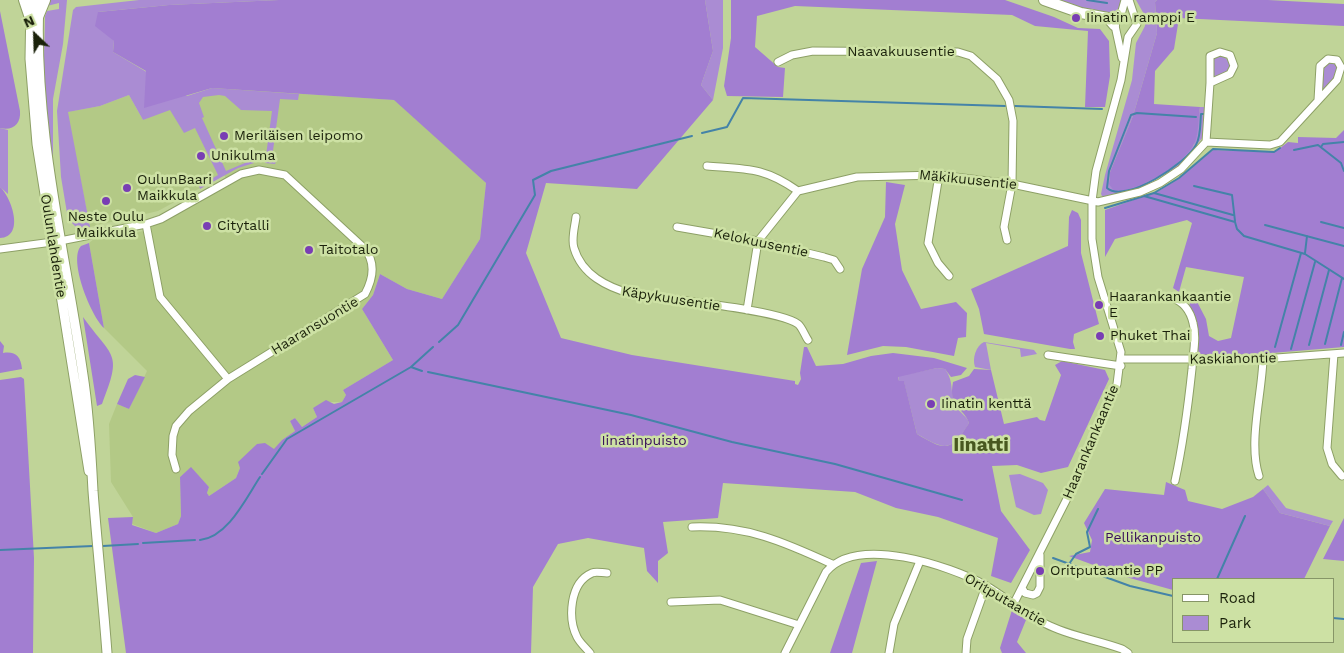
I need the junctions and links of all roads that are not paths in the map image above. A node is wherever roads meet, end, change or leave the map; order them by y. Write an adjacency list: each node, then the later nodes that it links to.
1 (24, 0): 8 (highway)
2 (31, 0): 8 (main road, Oulunlahdentie)
3 (39, 0): 8 (main road, Oulunlahdentie)
4 (45, 0): 8 (highway)
5 (1044, 0): 9 (highway)
6 (1125, 0): 9 (street)
7 (1129, 0): 10 (street, Haarankankaantie)
8 (34, 18): 25 (main road, Oulunlahdentie)
9 (1115, 27): 10 (street); 12 (street, Haarankankaantie)
10 (1130, 32): 12 (street, Haarankankaantie)
11 (778, 62): 18 (street, Naavakuusentie)
12 (1123, 67): 20 (street, Haarankankaantie)
13 (1210, 83): 13 (street); 15 (street)
14 (1318, 100): 14 (street); 15 (street)
15 (1206, 142): 20 (street, Mäkikuusentie)
16 (707, 166): 19 (street)
17 (939, 175): 18 (street, Mäkikuusentie); 19 (street, Mäkikuusentie); 29 (street)
18 (1012, 184): 20 (street, Mäkikuusentie); 24 (street, Naavakuusentie)
19 (798, 191): 26 (street)
20 (1092, 201): 38 (street, Haarankankaantie)
21 (576, 217): 31 (street, Käpykuusentie)
22 (146, 224): 25 (street, Haaransuontie); 39 (street); 39 (street, Haaransuontie)
23 (676, 227): 26 (street, Kelokuusentie)
24 (1006, 240)
25 (56, 241): 27 (street, Haaransuontie); 54 (main road, Oulunlahdentie)
26 (758, 241): 28 (street, Kelokuusentie); 31 (street)
27 (0, 249)
28 (840, 269)
29 (949, 276)
30 (1172, 298): 37 (street)
31 (746, 310): 32 (street, Käpykuusentie)
32 (808, 340)
33 (1344, 353): 34 (street, Kaskiahontie)
34 (1334, 354): 36 (street, Kaskiahontie); 42 (street)
35 (1048, 355): 38 (street, Kaskiahontie)
36 (1263, 359): 37 (street, Kaskiahontie); 41 (street)
37 (1193, 360): 38 (street, Kaskiahontie); 43 (street)
38 (1121, 363): 45 (street, Haarankankaantie)
39 (228, 378): 40 (street, Haaransuontie)
40 (176, 469)
41 (1259, 476)
42 (1342, 476)
43 (1175, 481)
44 (692, 526): 47 (street)
45 (1040, 554): 50 (street, Haarankankaantie); 50 (street)
46 (920, 561): 47 (street, Oritputaantie); 49 (street, Oritputaantie); 57 (street)
47 (832, 564): 53 (street)
48 (607, 573): 55 (street)
49 (986, 586): 52 (street, Oritputaantie); 58 (street)
50 (1022, 588): 52 (street, Haarankankaantie)
51 (671, 602): 53 (street)
52 (1014, 603): 59 (street, Oritputaantie)
53 (799, 625): 56 (street)
54 (107, 653)
55 (590, 653)
56 (786, 653)
57 (889, 653)
58 (966, 653)
59 (1128, 653)

